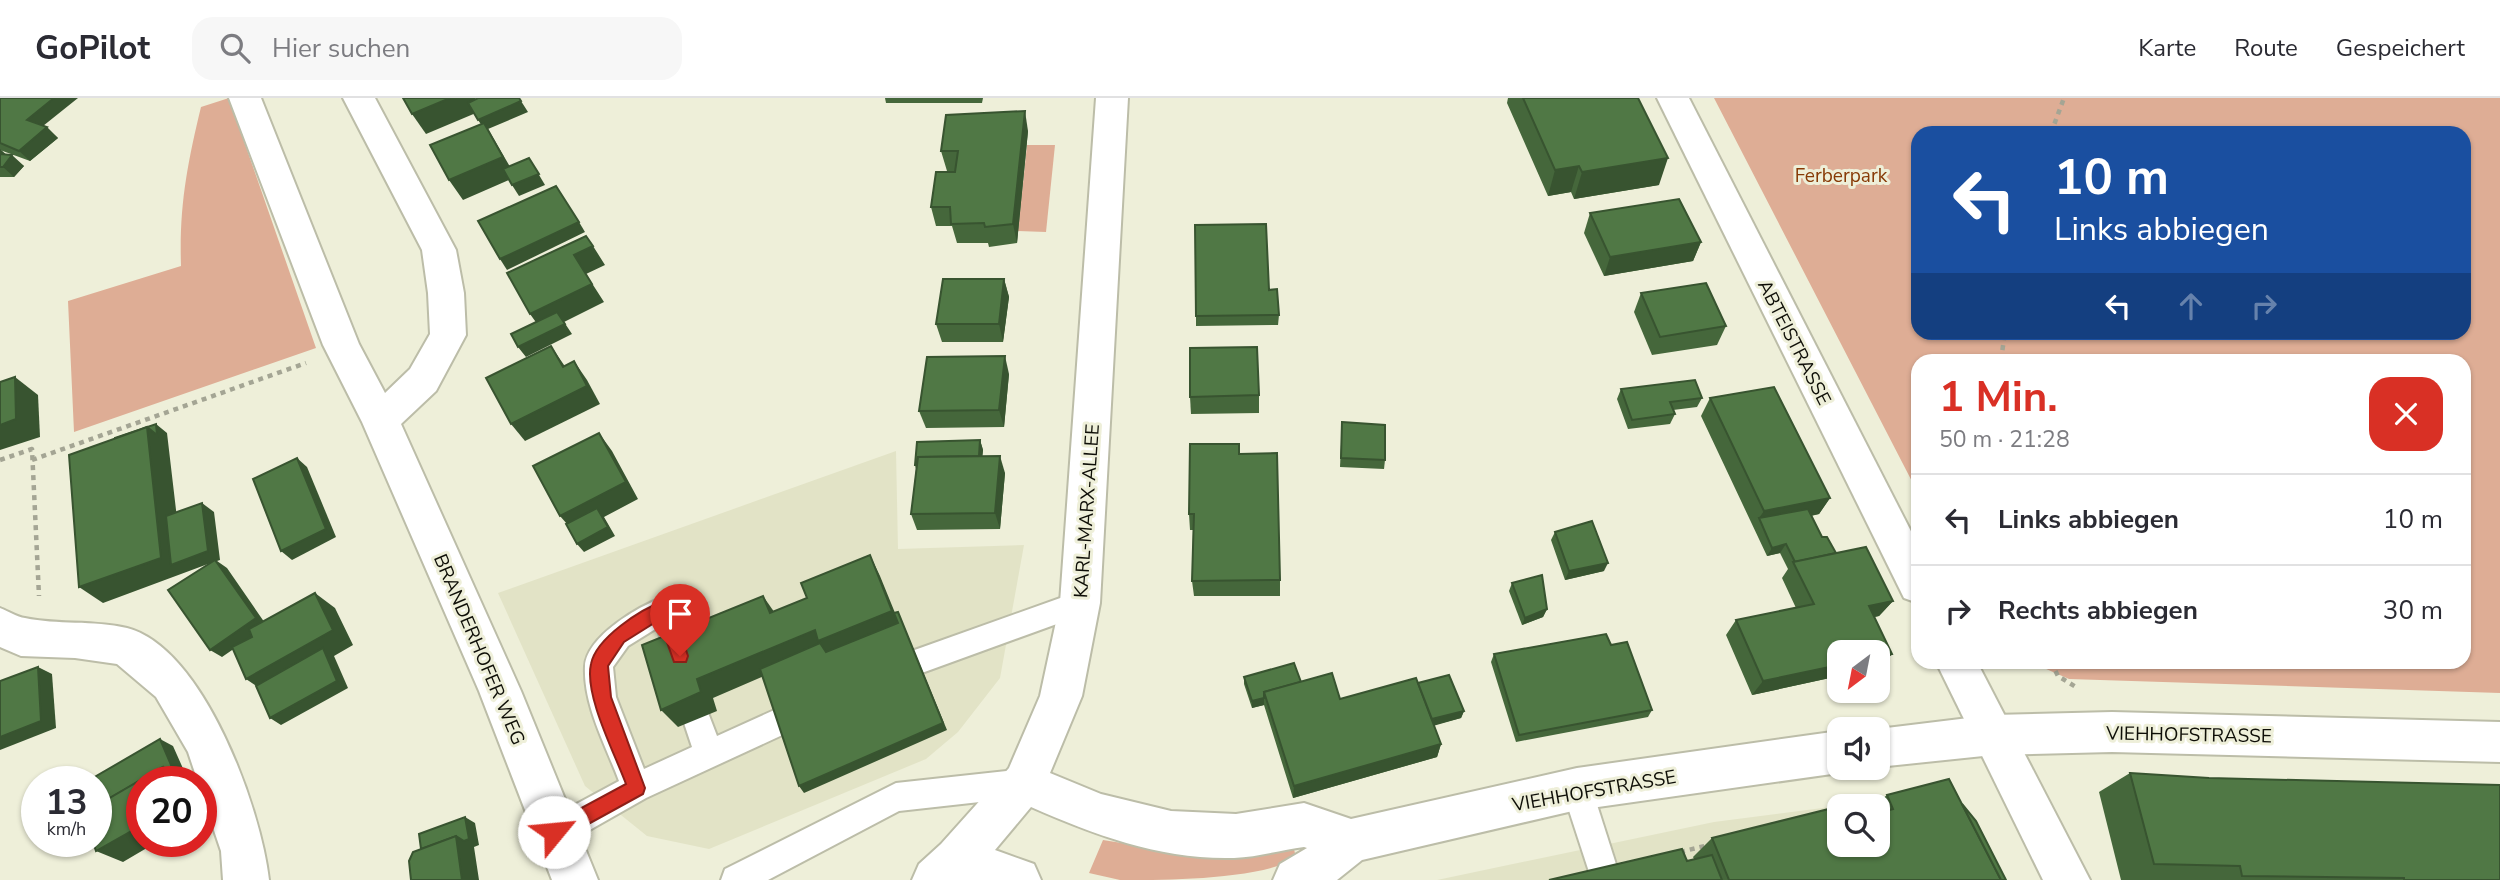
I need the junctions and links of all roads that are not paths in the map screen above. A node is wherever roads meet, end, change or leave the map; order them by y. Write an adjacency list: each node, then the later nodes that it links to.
1 (245, 98): 5 (street, BRANDERHOFER WEG)
2 (359, 98): 5 (street)
3 (1112, 98): 7 (street, KARL-MARX-ALLEE)
4 (1673, 98): 6 (street, ABTEISTRASSE)
5 (380, 419): 22 (street, BRANDERHOFER WEG)
6 (1911, 572)
7 (1080, 603): 10 (lane); 19 (street, KARL-MARX-ALLEE)
8 (0, 627): 26 (street)
9 (680, 656): 20 (lane)
10 (919, 661)
11 (1960, 669): 14 (street)
12 (697, 720): 17 (lane)
13 (781, 721): 17 (lane)
14 (1993, 736): 15 (street, VIEHHOFSTRASSE); 16 (street, VIEHHOFSTRASSE); 31 (street)
15 (2500, 742)
16 (1890, 746)
17 (709, 754): 20 (lane)
18 (1827, 754): 21 (street, VIEHHOFSTRASSE)
19 (1024, 783): 23 (street); 24 (street, KARL-MARX-ALLEE); 28 (lane)
20 (636, 788): 22 (lane)
21 (1577, 789): 23 (street, VIEHHOFSTRASSE); 25 (lane)
22 (554, 832): 27 (street, BRANDERHOFER WEG)
23 (1351, 841): 30 (street, VIEHHOFSTRASSE)
24 (946, 870): 29 (street)
25 (1606, 878)
26 (246, 880)
27 (575, 880)
28 (736, 880)
29 (1018, 880)
30 (1296, 880)
31 (2067, 880)

